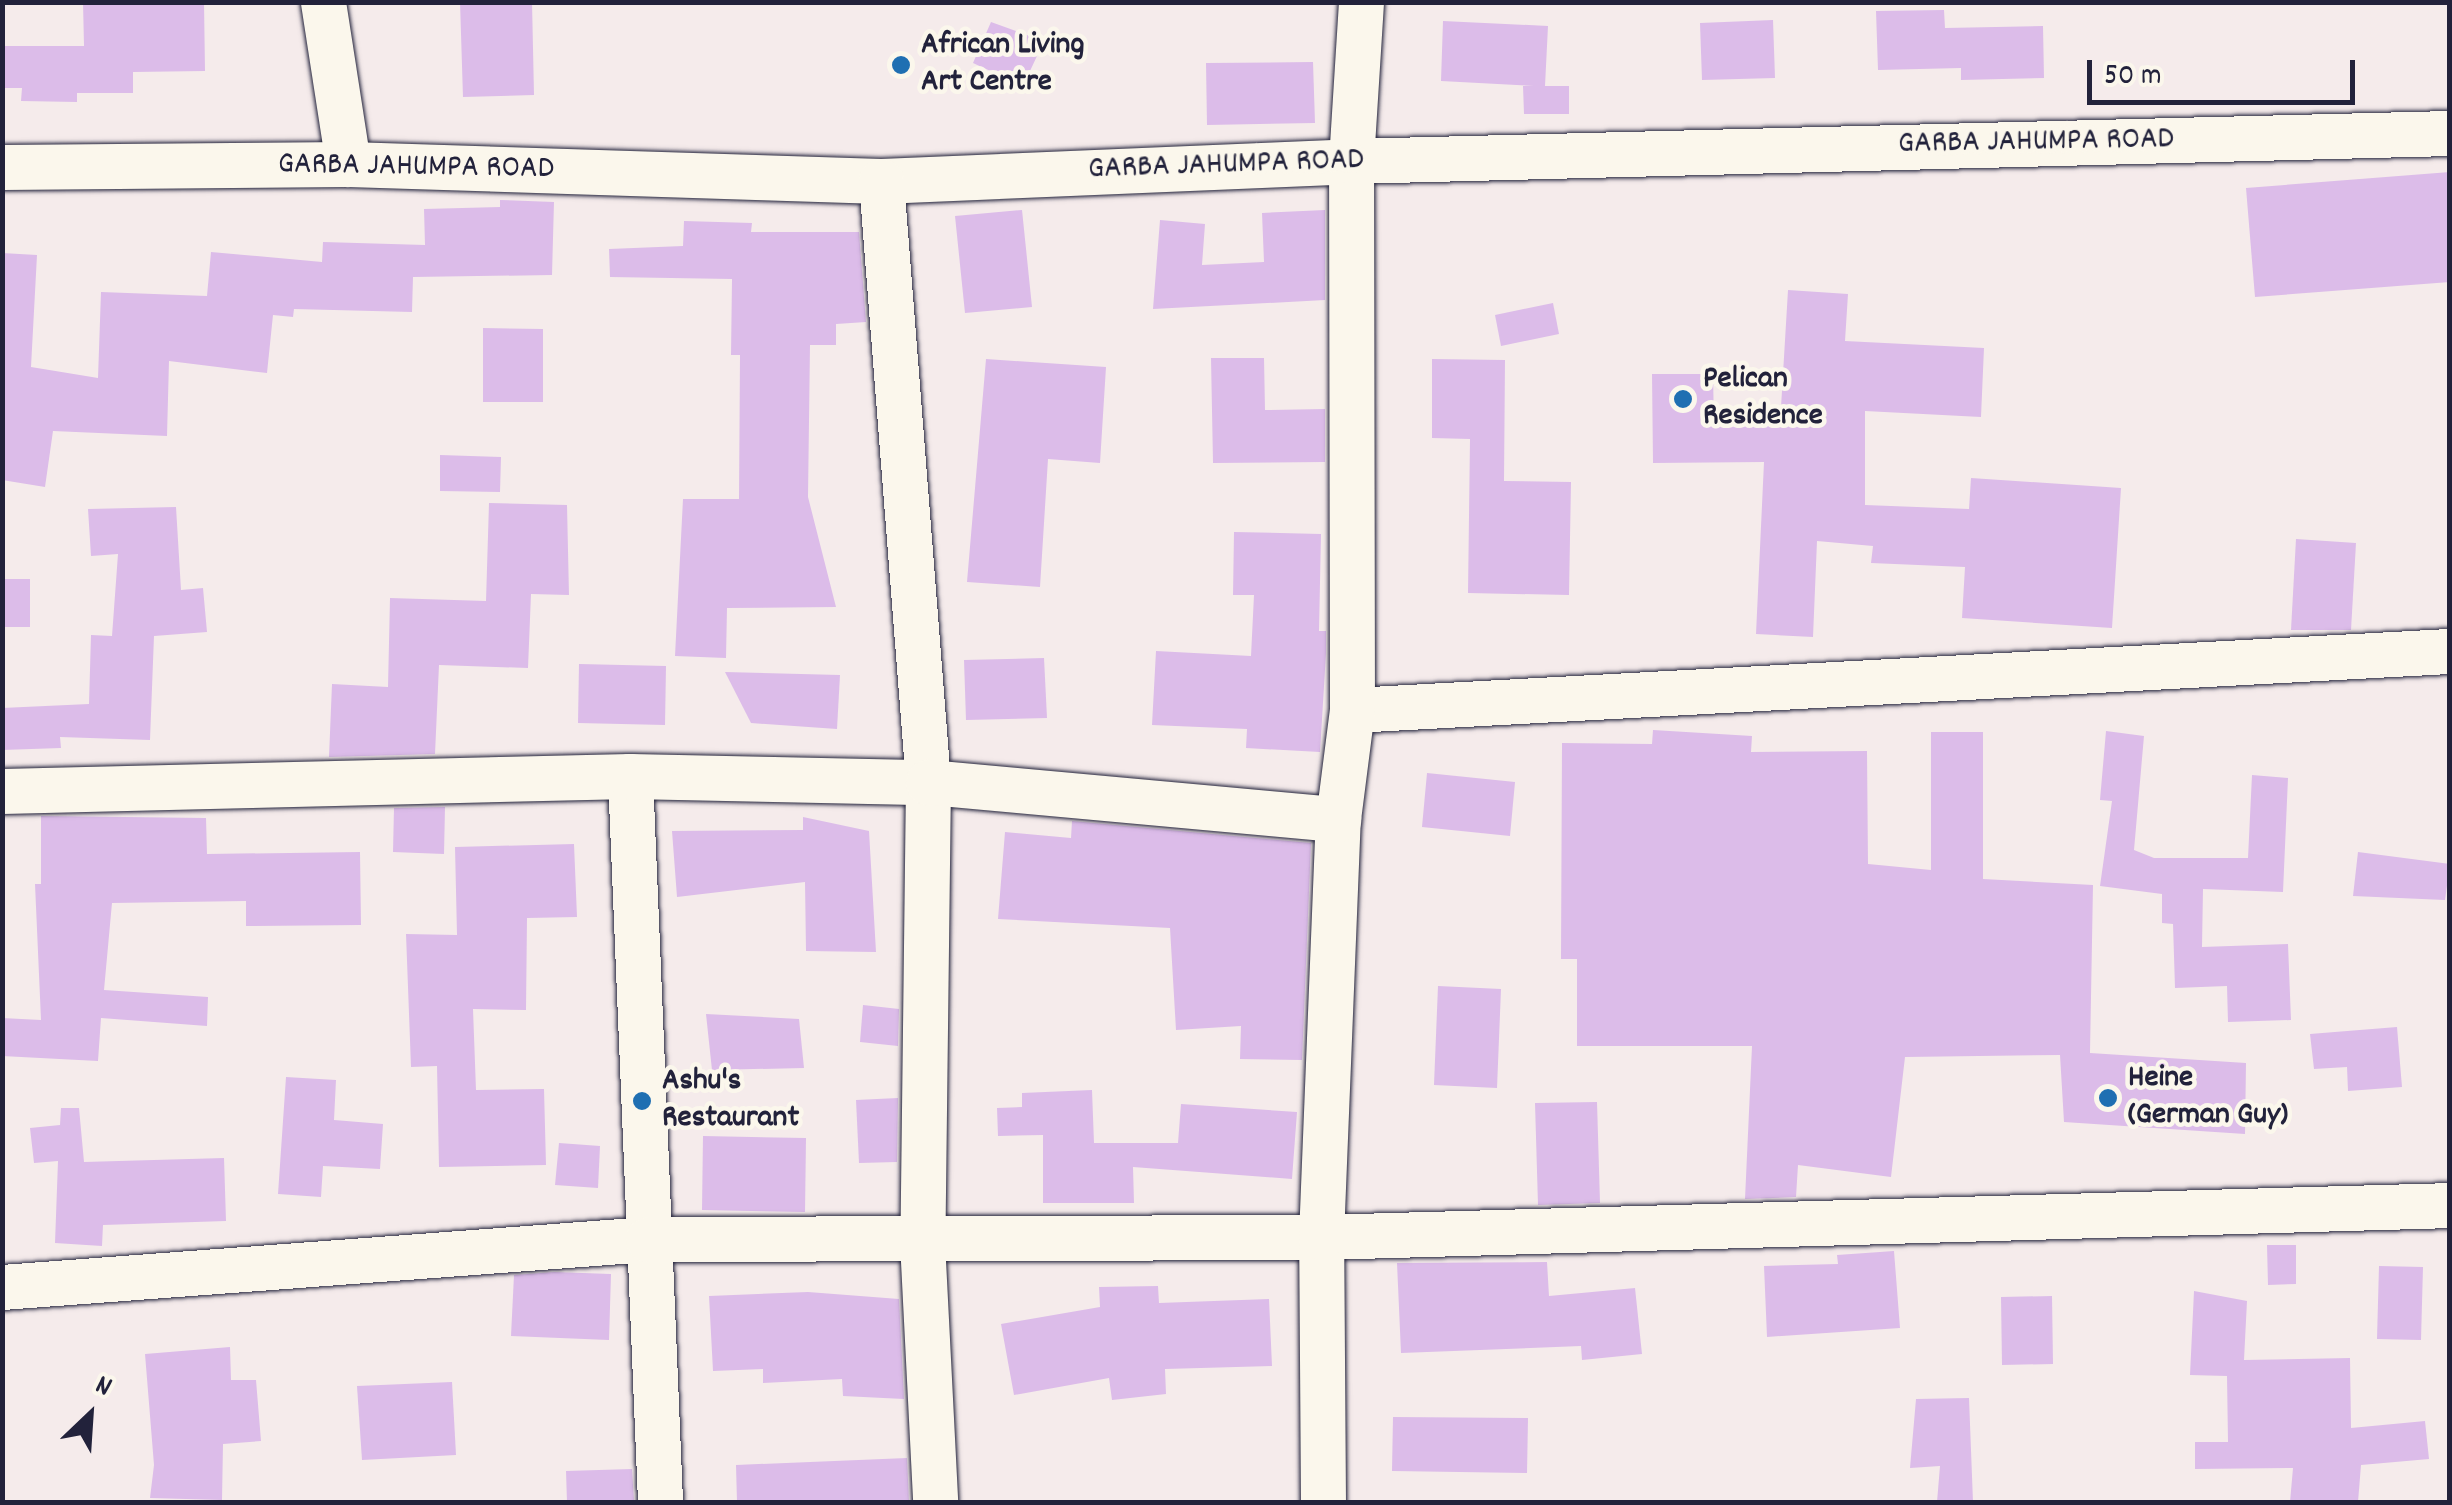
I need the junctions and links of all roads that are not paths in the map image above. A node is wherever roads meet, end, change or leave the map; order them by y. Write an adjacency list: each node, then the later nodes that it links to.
1 (322, 2): 5 (street)
2 (1361, 2): 4 (street)
3 (2450, 133): 4 (street, GARBA JAHUMPA ROAD)
4 (1350, 160): 7 (street, GARBA JAHUMPA ROAD); 9 (street)
5 (348, 164): 6 (street, GARBA JAHUMPA ROAD); 7 (street, GARBA JAHUMPA ROAD)
6 (2, 167)
7 (882, 181): 11 (street)
8 (2450, 651): 9 (street)
9 (1352, 710): 13 (street)
10 (630, 776): 11 (street); 12 (street); 16 (street)
11 (928, 782): 13 (street); 17 (street)
12 (2, 790)
13 (1338, 819): 15 (street)
14 (2450, 1205): 15 (street)
15 (1321, 1236): 17 (street); 21 (street)
16 (648, 1240): 17 (street); 18 (street); 19 (street)
17 (922, 1241): 20 (street)
18 (2, 1287)
19 (660, 1502)
20 (935, 1502)
21 (1323, 1502)

